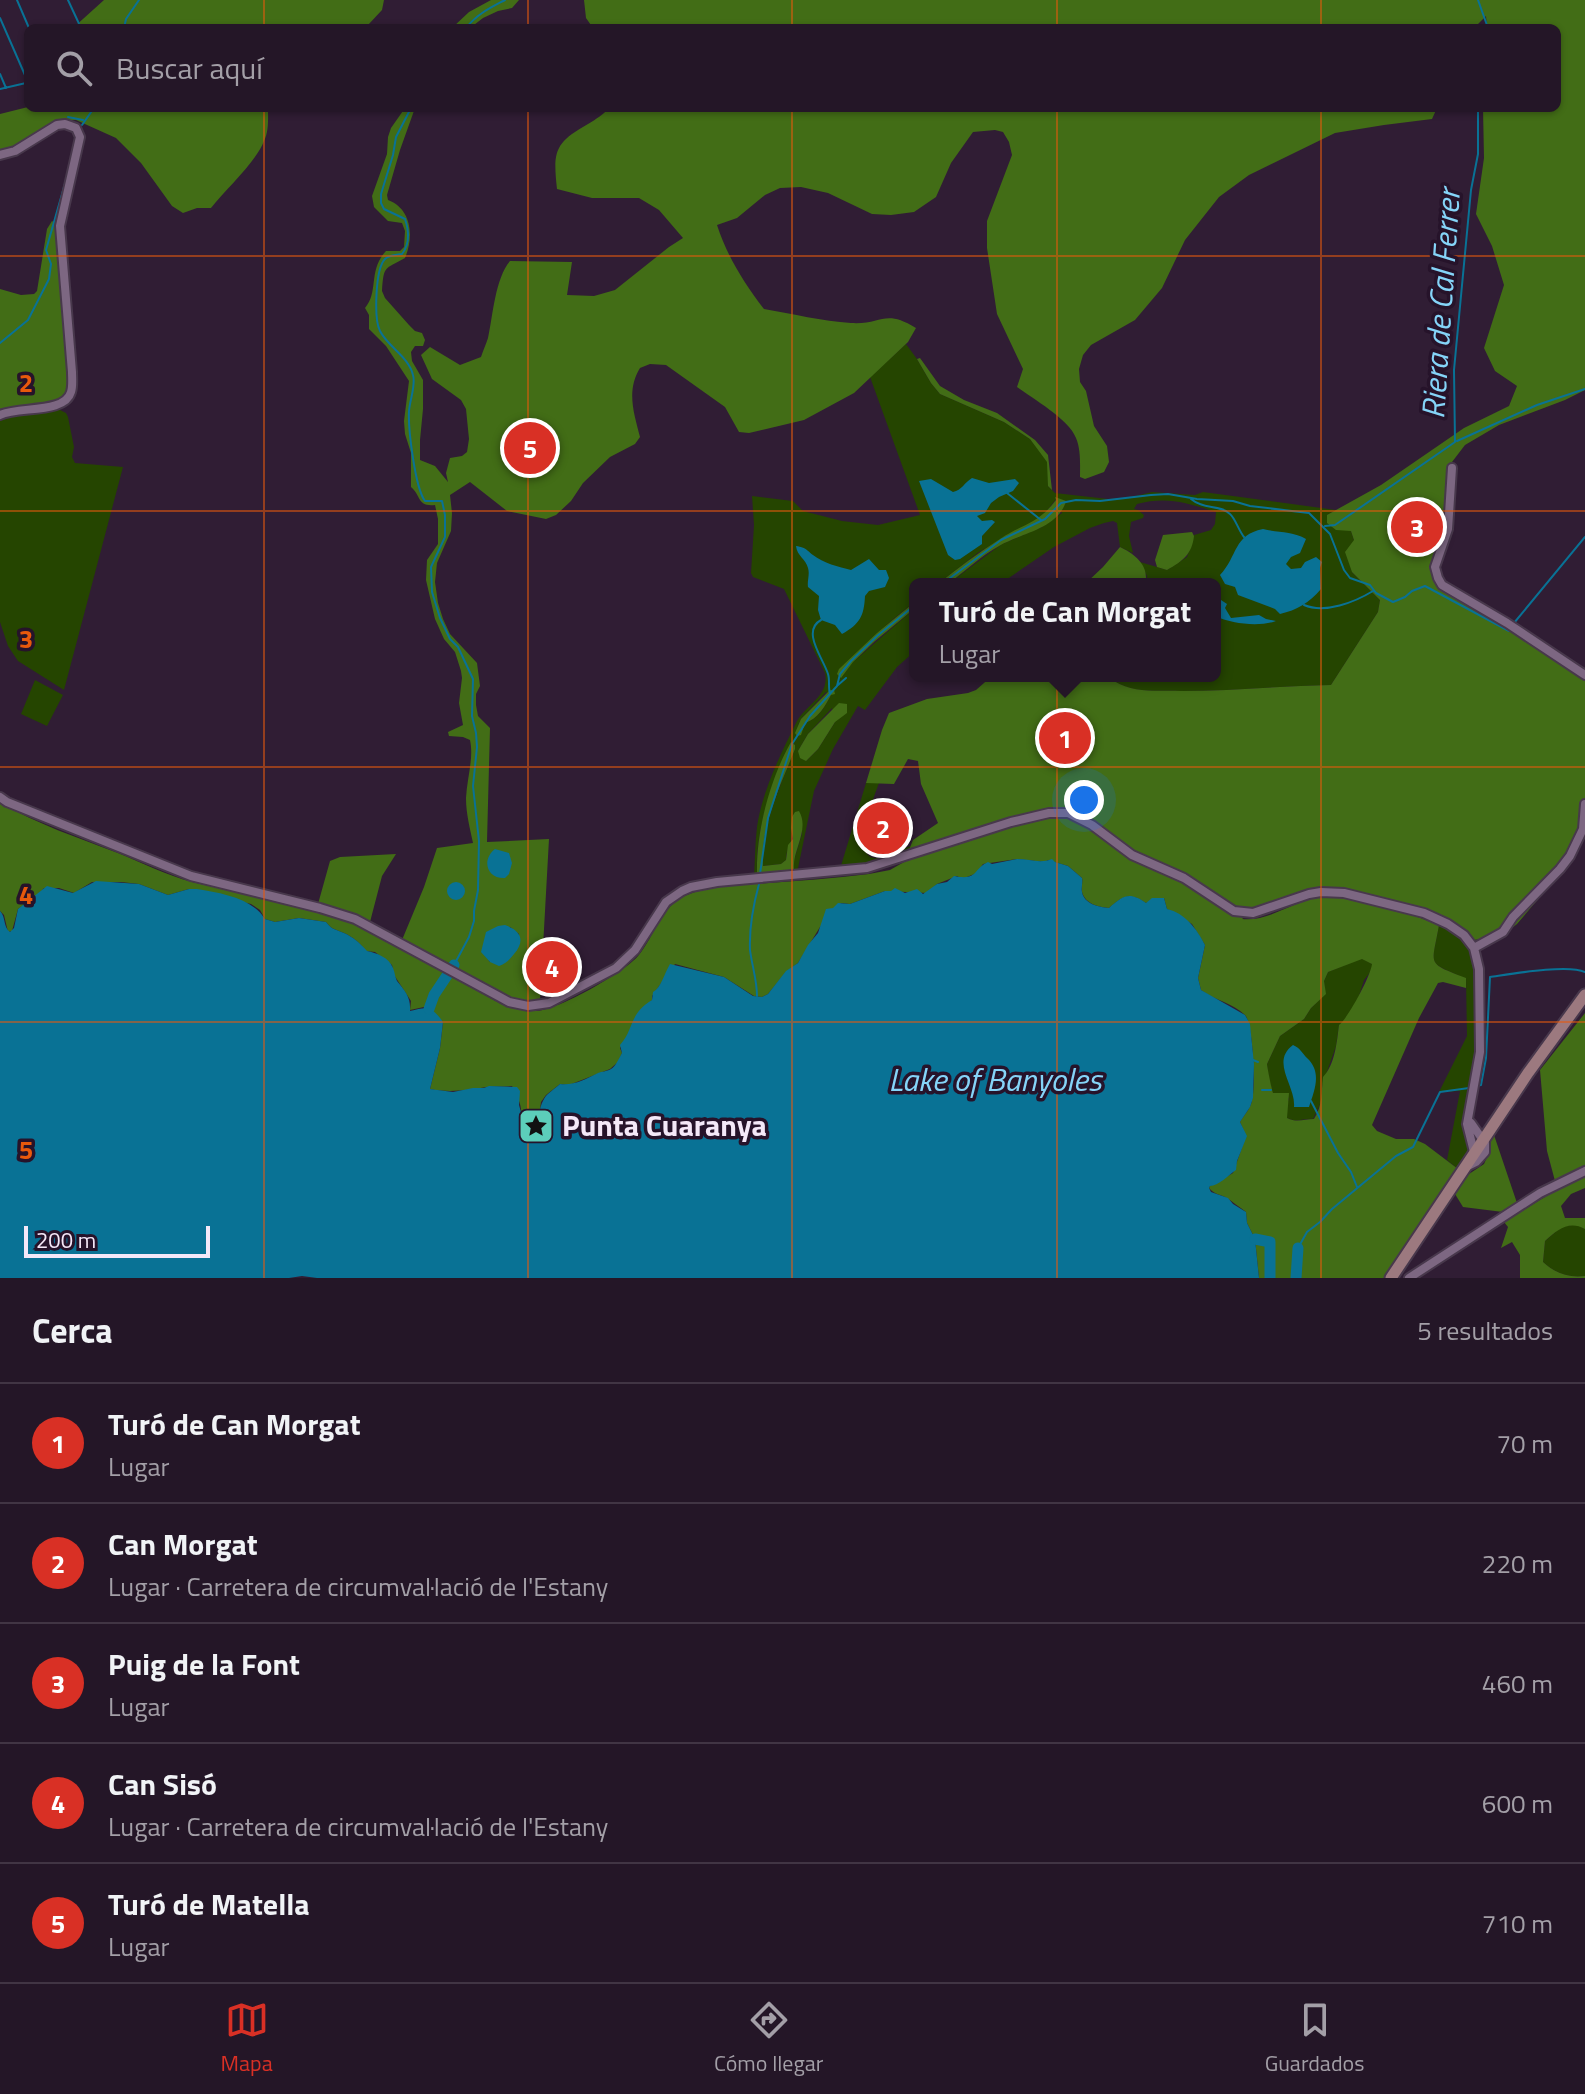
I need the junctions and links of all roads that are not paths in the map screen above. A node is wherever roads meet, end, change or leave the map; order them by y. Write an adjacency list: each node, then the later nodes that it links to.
1 (0, 155): 2 (street)
2 (0, 415)
3 (1452, 468): 4 (street)
4 (1585, 675)
5 (0, 797): 7 (street)
6 (1585, 804): 7 (street)
7 (1474, 948): 9 (street)
8 (1585, 995): 9 (main road)
9 (1477, 1136): 10 (main road); 10 (street)
10 (1465, 1168): 12 (main road)
11 (1585, 1171): 13 (street)
12 (1393, 1277)
13 (1409, 1278)

